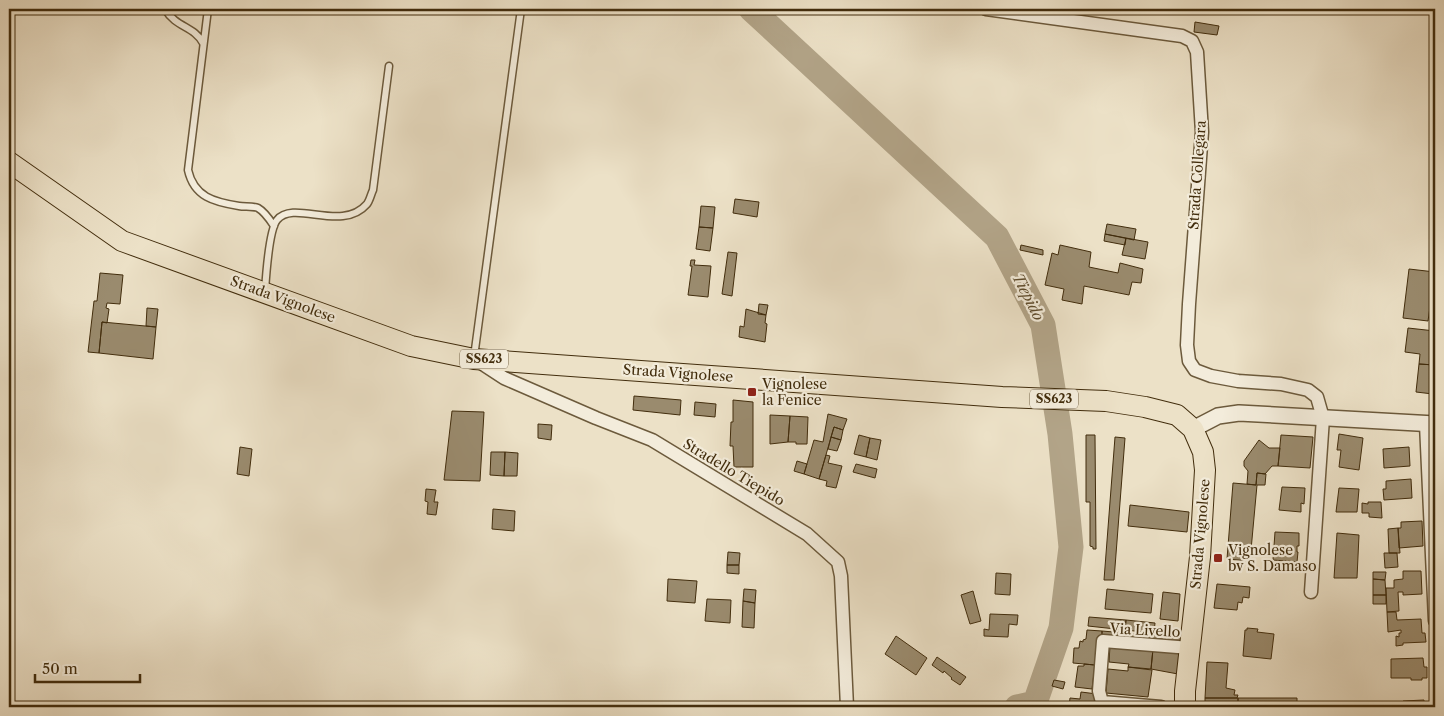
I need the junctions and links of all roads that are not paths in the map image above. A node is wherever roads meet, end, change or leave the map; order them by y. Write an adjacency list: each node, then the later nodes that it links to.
1 (165, 9): 5 (lane)
2 (208, 9): 5 (lane)
3 (520, 9): 10 (lane)
4 (986, 9): 11 (street, Strada Collegara)
5 (203, 44): 8 (lane)
6 (389, 66): 8 (lane)
7 (9, 162): 9 (main road, Strada Vignolese / SS623)
8 (274, 226): 9 (lane)
9 (264, 292): 10 (main road, Strada Vignolese / SS623)
10 (474, 358): 13 (main road, Strada Vignolese / SS623); 18 (street, Stradello Tiepido)
11 (1323, 418): 12 (street); 13 (street); 14 (street)
12 (1430, 424): 15 (street)
13 (1193, 428): 16 (main road, Strada Vignolese)
14 (1311, 592)
15 (1435, 621)
16 (1190, 648): 17 (street, Via Livello); 20 (main road, Strada Vignolese)
17 (1102, 704): 19 (street)
18 (847, 707)
19 (1161, 707)
20 (1185, 707)

